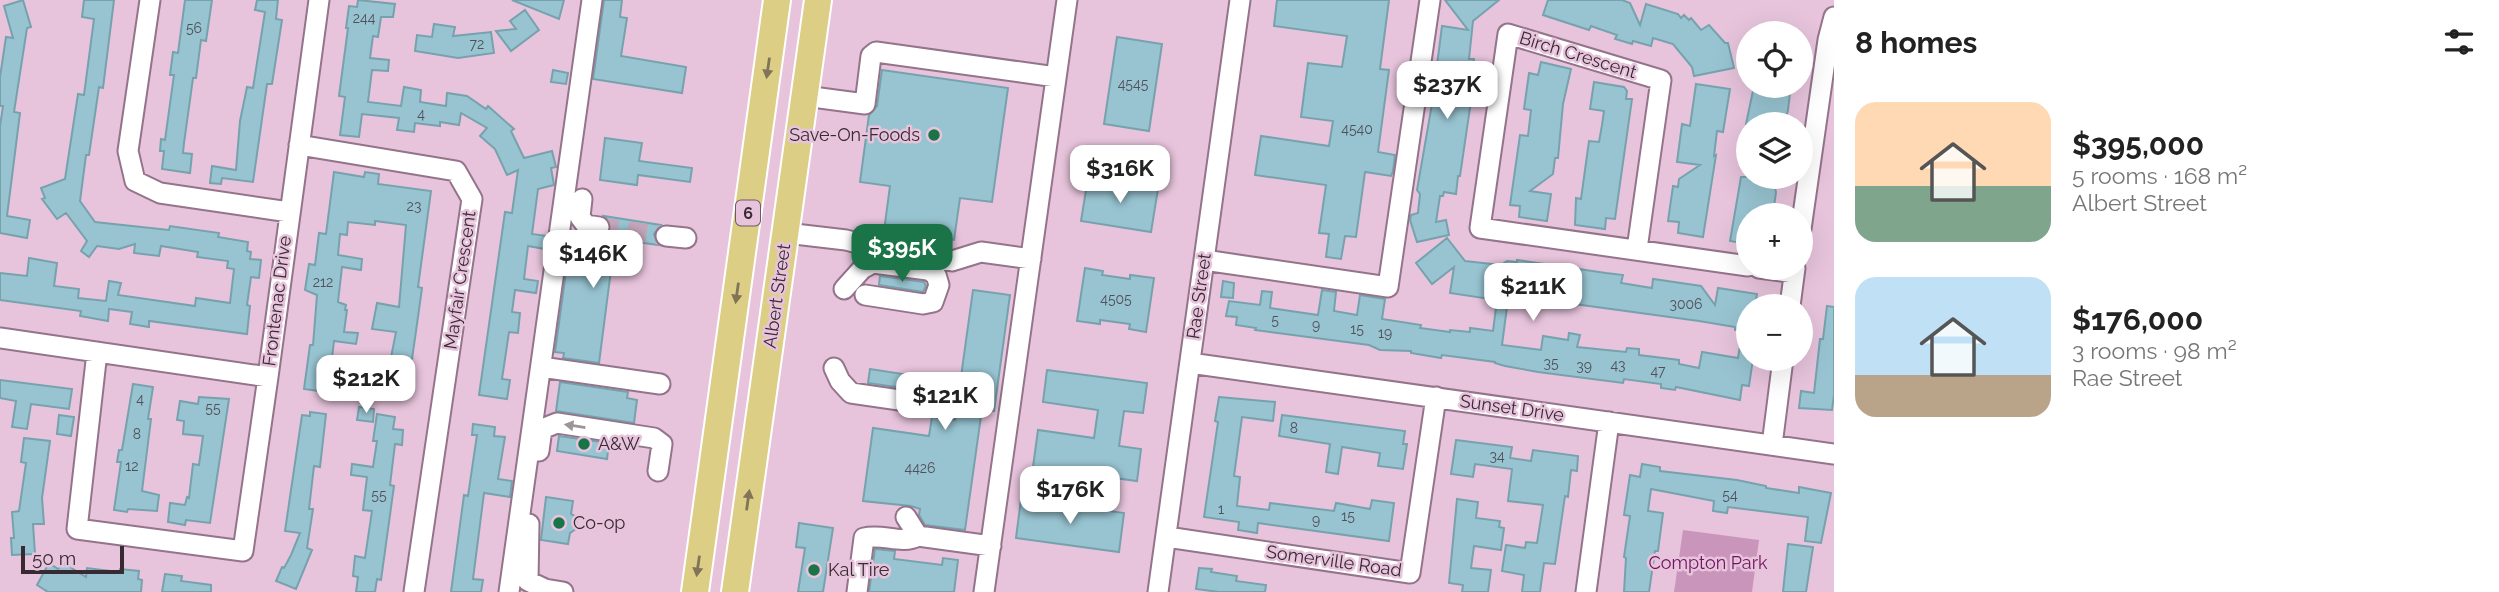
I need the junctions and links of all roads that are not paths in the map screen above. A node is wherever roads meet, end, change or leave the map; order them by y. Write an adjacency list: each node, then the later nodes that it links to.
1 (150, 0): 15 (street)
2 (319, 0): 12 (street, Frontenac Drive)
3 (592, 0): 29 (street)
4 (777, 0): 48 (main road, 6, one-way to 48)
5 (818, 0): 11 (main road, Albert Street / 6)
6 (1067, 0): 10 (street)
7 (1240, 0): 22 (street, Rae Street)
8 (1430, 0): 22 (street)
9 (1834, 17): 14 (street)
10 (1056, 77): 11 (street); 21 (street)
11 (805, 96): 17 (main road, Albert Street / 6)
12 (299, 145): 15 (street, Frontenac Drive); 45 (street, Mayfair Crescent)
13 (582, 199): 16 (street)
14 (1805, 203)
15 (289, 212): 32 (street, Frontenac Drive)
16 (599, 227)
17 (786, 233): 21 (street); 49 (main road, Albert Street / 6, one-way to 17)
18 (666, 236): 19 (street)
19 (686, 238)
20 (1637, 249): 20 (street, Birch Crescent); 23 (street, Birch Crescent)
21 (1031, 259): 43 (street)
22 (1204, 260): 28 (street, Rae Street)
23 (1736, 264)
24 (844, 289): 25 (street)
25 (865, 295)
26 (0, 338): 27 (street, Frontenac Drive)
27 (97, 352): 32 (street, Frontenac Drive); 32 (street)
28 (1190, 362): 35 (street, Sunset Drive); 42 (street, Rae Street)
29 (541, 367): 33 (street); 46 (street)
30 (834, 369): 34 (street)
31 (1781, 371): 37 (street)
32 (268, 377)
33 (660, 383)
34 (934, 389)
35 (1436, 397): 36 (street, Sunset Drive); 42 (street, Somerville Road)
36 (1609, 422): 37 (street, Sunset Drive); 53 (street)
37 (1772, 445): 38 (street, Sunset Drive)
38 (1834, 454)
39 (658, 471): 44 (street, one-way to 44)
40 (906, 517): 41 (street)
41 (918, 536): 43 (street); 50 (street)
42 (1167, 537): 52 (street, Rae Street)
43 (991, 546): 51 (street)
44 (525, 588): 47 (street)
45 (414, 592)
46 (509, 592)
47 (563, 592)
48 (695, 592)
49 (735, 592)
50 (857, 592)
51 (984, 592)
52 (1158, 592)
53 (1586, 592)

